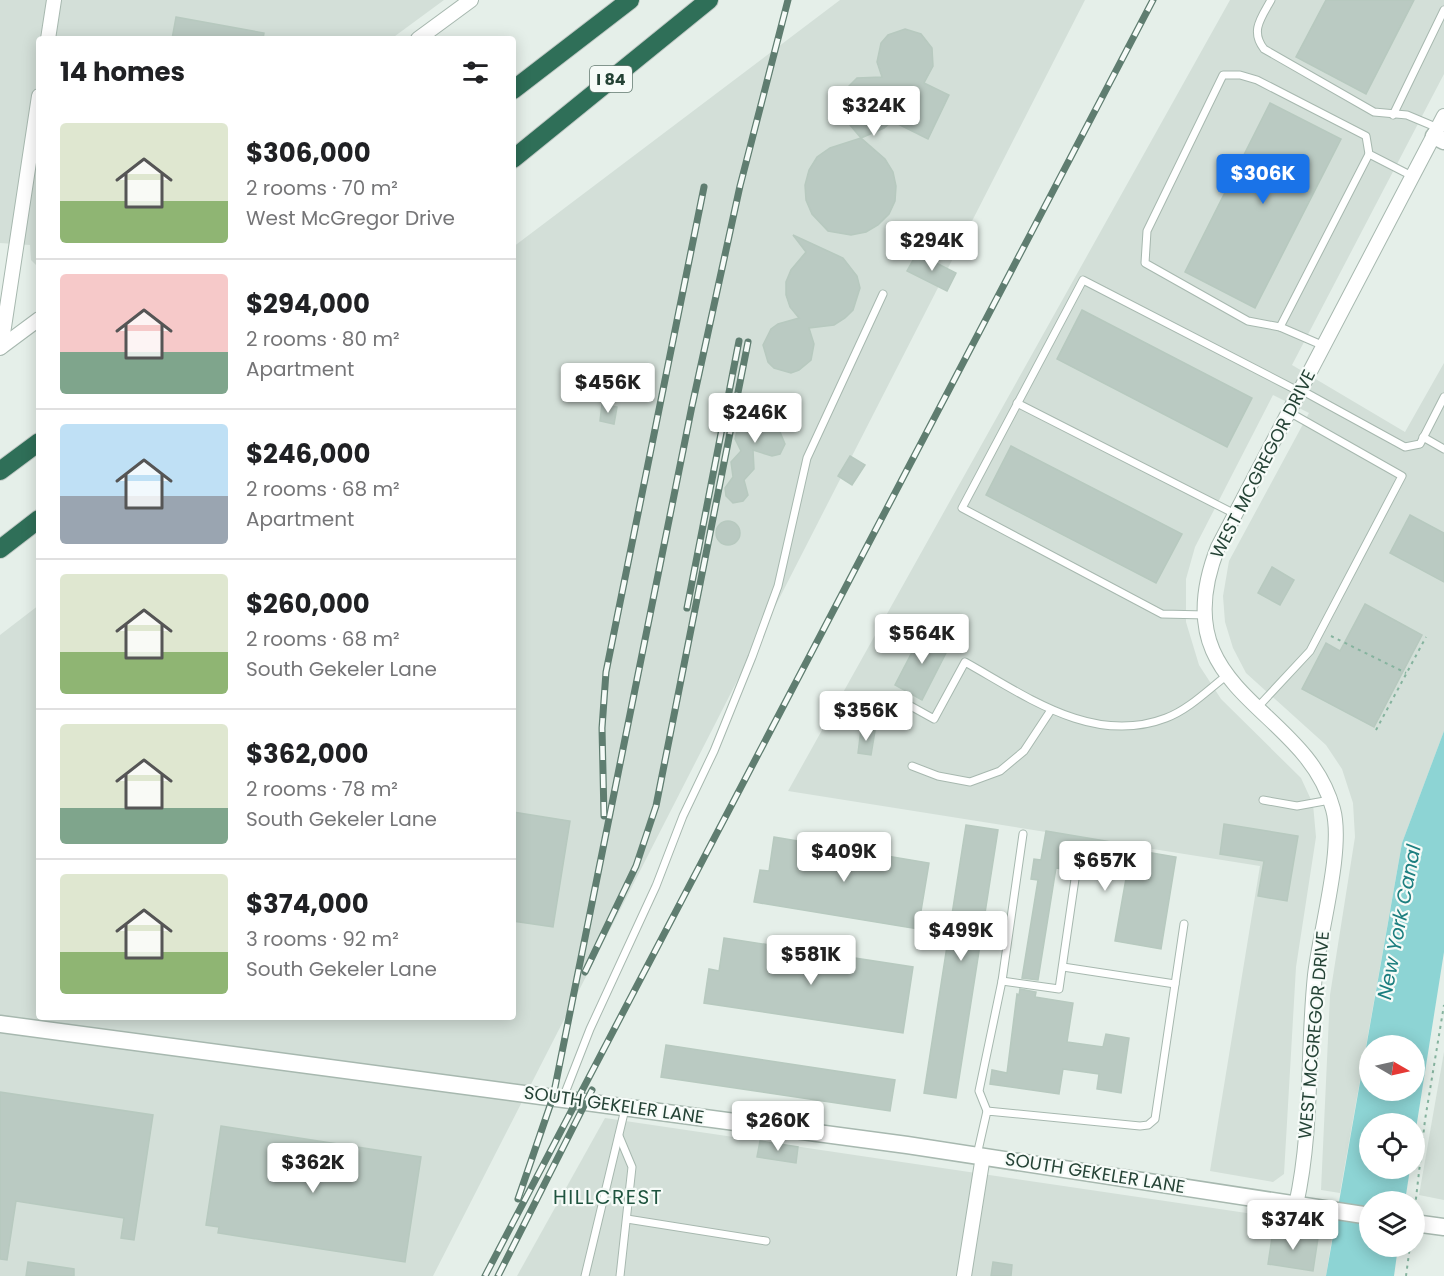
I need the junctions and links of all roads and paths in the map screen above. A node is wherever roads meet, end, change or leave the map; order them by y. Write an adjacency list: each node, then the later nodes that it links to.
1 (54, 0): 7 (street)
2 (471, 0): 8 (street)
3 (630, 0): 9 (highway)
4 (710, 0): 14 (highway, I 84)
5 (1271, 0): 10 (lane)
6 (1444, 10): 10 (lane)
7 (48, 36)
8 (422, 36)
9 (516, 88)
10 (1392, 115): 11 (lane)
11 (1440, 130): 15 (street, WEST MCGREGOR DRIVE)
12 (1369, 154): 15 (lane); 18 (lane); 18 (lane)
13 (35, 155): 20 (street)
14 (516, 157)
15 (1413, 176): 19 (street, WEST MCGREGOR DRIVE)
16 (883, 294): 52 (lane)
17 (36, 321): 20 (street)
18 (1280, 327): 19 (lane)
19 (1324, 346): 21 (street, WEST MCGREGOR DRIVE)
20 (0, 347)
21 (1300, 391): 23 (lane); 24 (street, WEST MCGREGOR DRIVE); 25 (lane)
22 (1444, 397): 25 (lane)
23 (1017, 403): 29 (lane); 32 (lane)
24 (1289, 412): 29 (street, WEST MCGREGOR DRIVE); 38 (lane)
25 (1423, 437): 27 (lane)
26 (36, 443): 28 (highway)
27 (1444, 448)
28 (0, 471)
29 (1235, 514): 32 (street, WEST MCGREGOR DRIVE)
30 (36, 521): 31 (highway)
31 (0, 549)
32 (1206, 615): 36 (street, WEST MCGREGOR DRIVE)
33 (1328, 634): 35 (path)
34 (1426, 637): 35 (path)
35 (1406, 673): 40 (path)
36 (1226, 676): 38 (street, WEST MCGREGOR DRIVE); 39 (lane)
37 (907, 704): 39 (lane)
38 (1256, 709): 43 (street, WEST MCGREGOR DRIVE)
39 (1051, 710): 41 (lane)
40 (1376, 730)
41 (912, 766)
42 (1263, 800): 43 (lane)
43 (1330, 800): 58 (street, WEST MCGREGOR DRIVE)
44 (1023, 834): 48 (lane)
45 (1075, 879): 47 (lane)
46 (1184, 924): 49 (lane)
47 (1062, 967): 48 (lane); 49 (lane)
48 (1002, 981): 54 (lane)
49 (1175, 984): 54 (lane)
50 (1444, 1005): 57 (path)
51 (0, 1024): 52 (street, SOUTH GEKELER LANE)
52 (564, 1098): 53 (street, SOUTH GEKELER LANE)
53 (626, 1106): 55 (lane); 56 (street, SOUTH GEKELER LANE)
54 (987, 1110): 56 (lane)
55 (619, 1136): 60 (lane); 65 (lane)
56 (980, 1155): 58 (street, SOUTH GEKELER LANE); 67 (street)
57 (1416, 1191)
58 (1296, 1205): 59 (street, SOUTH GEKELER LANE)
59 (1359, 1214)
60 (627, 1219): 63 (lane); 66 (lane)
61 (1425, 1224): 62 (street)
62 (1444, 1227)
63 (766, 1241)
64 (1409, 1257): 68 (path)
65 (585, 1276)
66 (620, 1276)
67 (964, 1276)
68 (1406, 1276)

